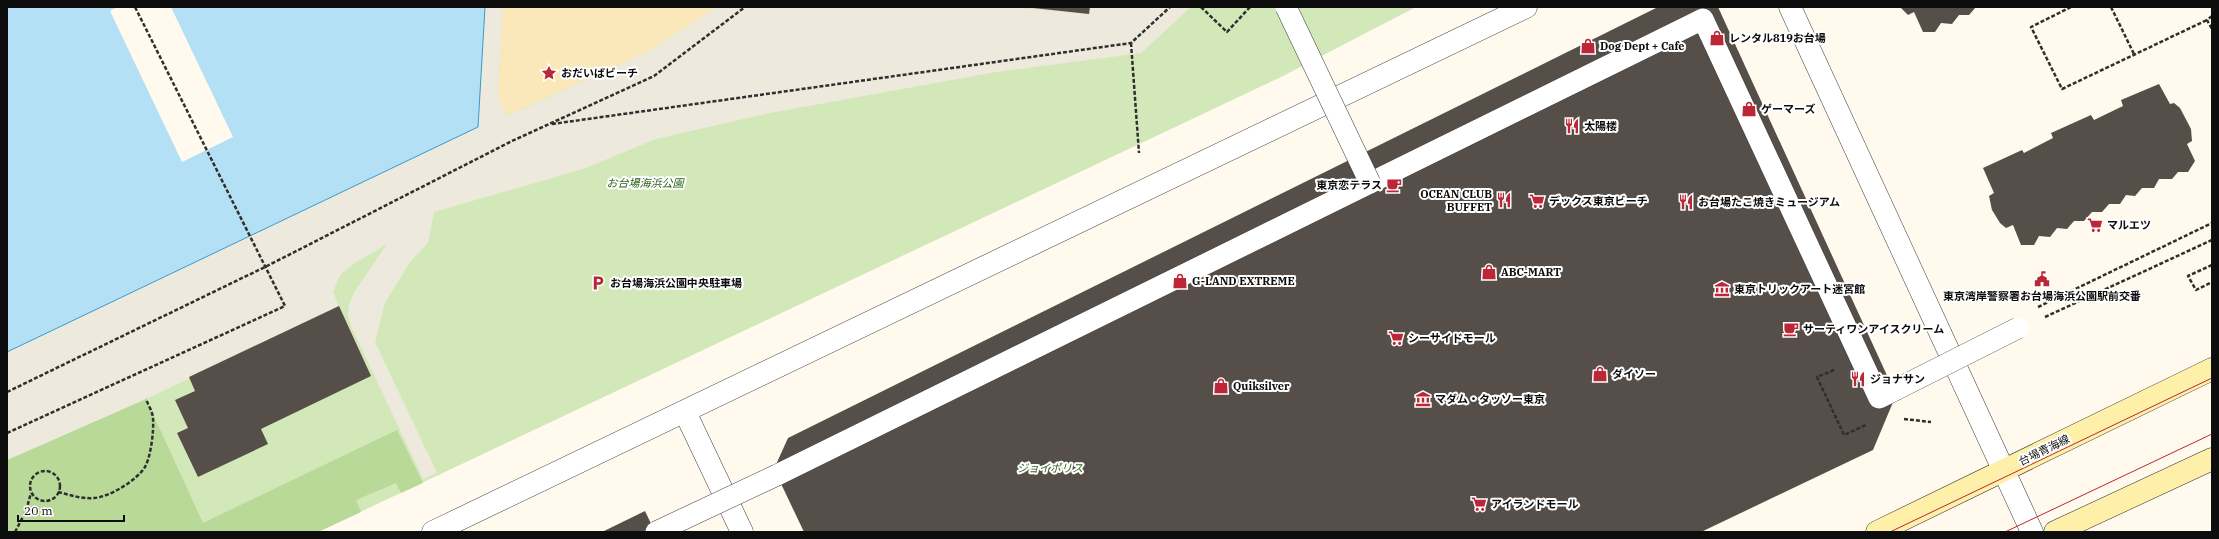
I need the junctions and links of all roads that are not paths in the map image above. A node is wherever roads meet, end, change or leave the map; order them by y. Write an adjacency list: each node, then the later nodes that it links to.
1 (1286, 7): 4 (street, bridge)
2 (1526, 7): 7 (street)
3 (1790, 7): 9 (street)
4 (1370, 183): 5 (street, bridge); 11 (street, bridge)
5 (2018, 328)
6 (2212, 369): 9 (main road, 台場青海線)
7 (685, 412): 10 (street); 12 (street)
8 (2212, 459): 15 (main road)
9 (2004, 470): 13 (main road, 台場青海線); 14 (street)
10 (433, 532)
11 (656, 532)
12 (742, 532)
13 (1877, 532)
14 (2032, 532)
15 (2055, 532)

